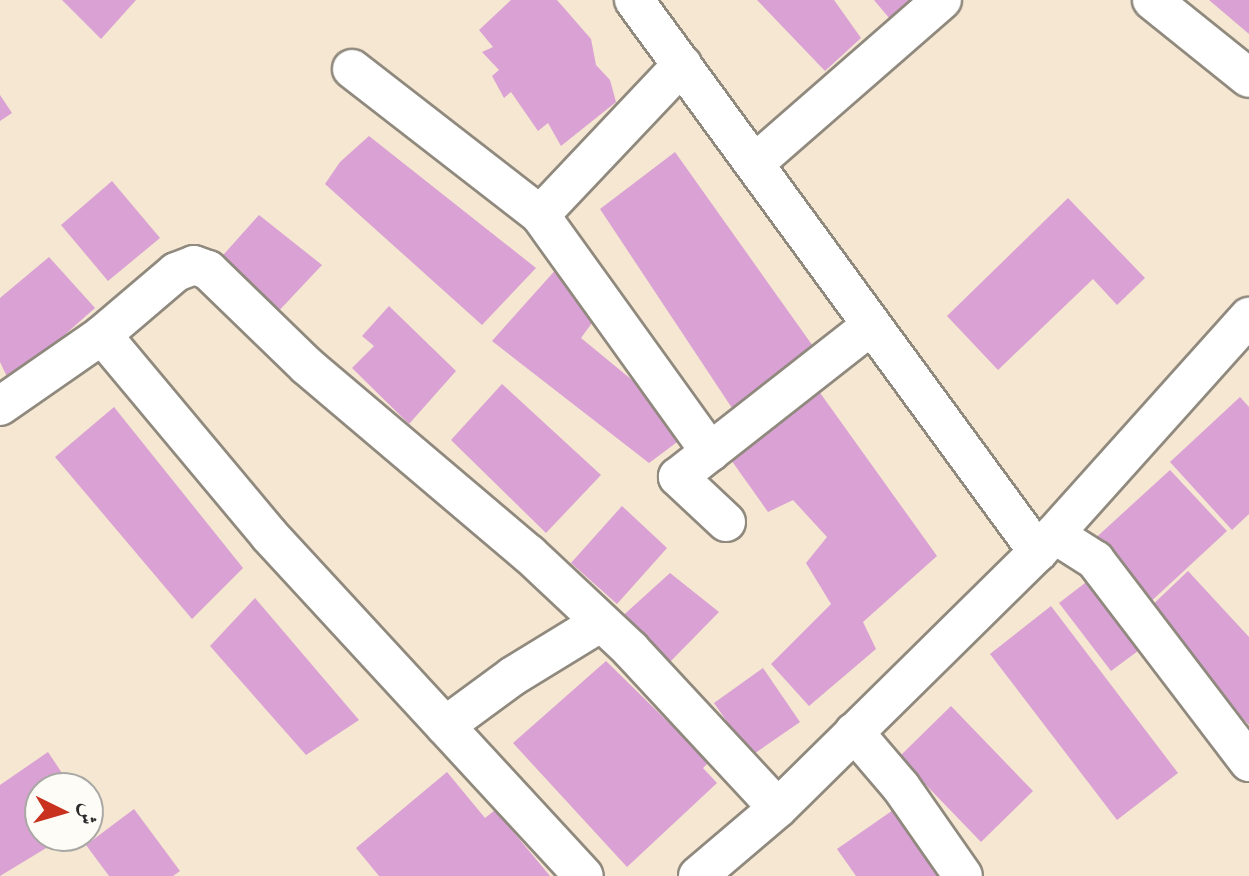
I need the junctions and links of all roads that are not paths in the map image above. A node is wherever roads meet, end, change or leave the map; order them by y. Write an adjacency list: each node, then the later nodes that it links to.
1 (634, 0): 4 (street)
2 (942, 0): 7 (street)
3 (1152, 0): 6 (street)
4 (682, 65): 7 (street); 8 (street)
5 (352, 69): 8 (street)
6 (1249, 78)
7 (755, 163): 10 (street)
8 (540, 215): 13 (street)
9 (1249, 317): 15 (street)
10 (872, 325): 13 (street); 15 (street)
11 (102, 335): 12 (street); 16 (street); 17 (street)
12 (0, 406)
13 (710, 452): 14 (street)
14 (726, 522)
15 (1046, 543): 18 (street); 19 (street)
16 (601, 622): 17 (street); 20 (street)
17 (445, 726): 21 (street)
18 (854, 732): 20 (street); 23 (street)
19 (1249, 762)
20 (778, 808): 22 (street)
21 (584, 876)
22 (698, 876)
23 (963, 876)

